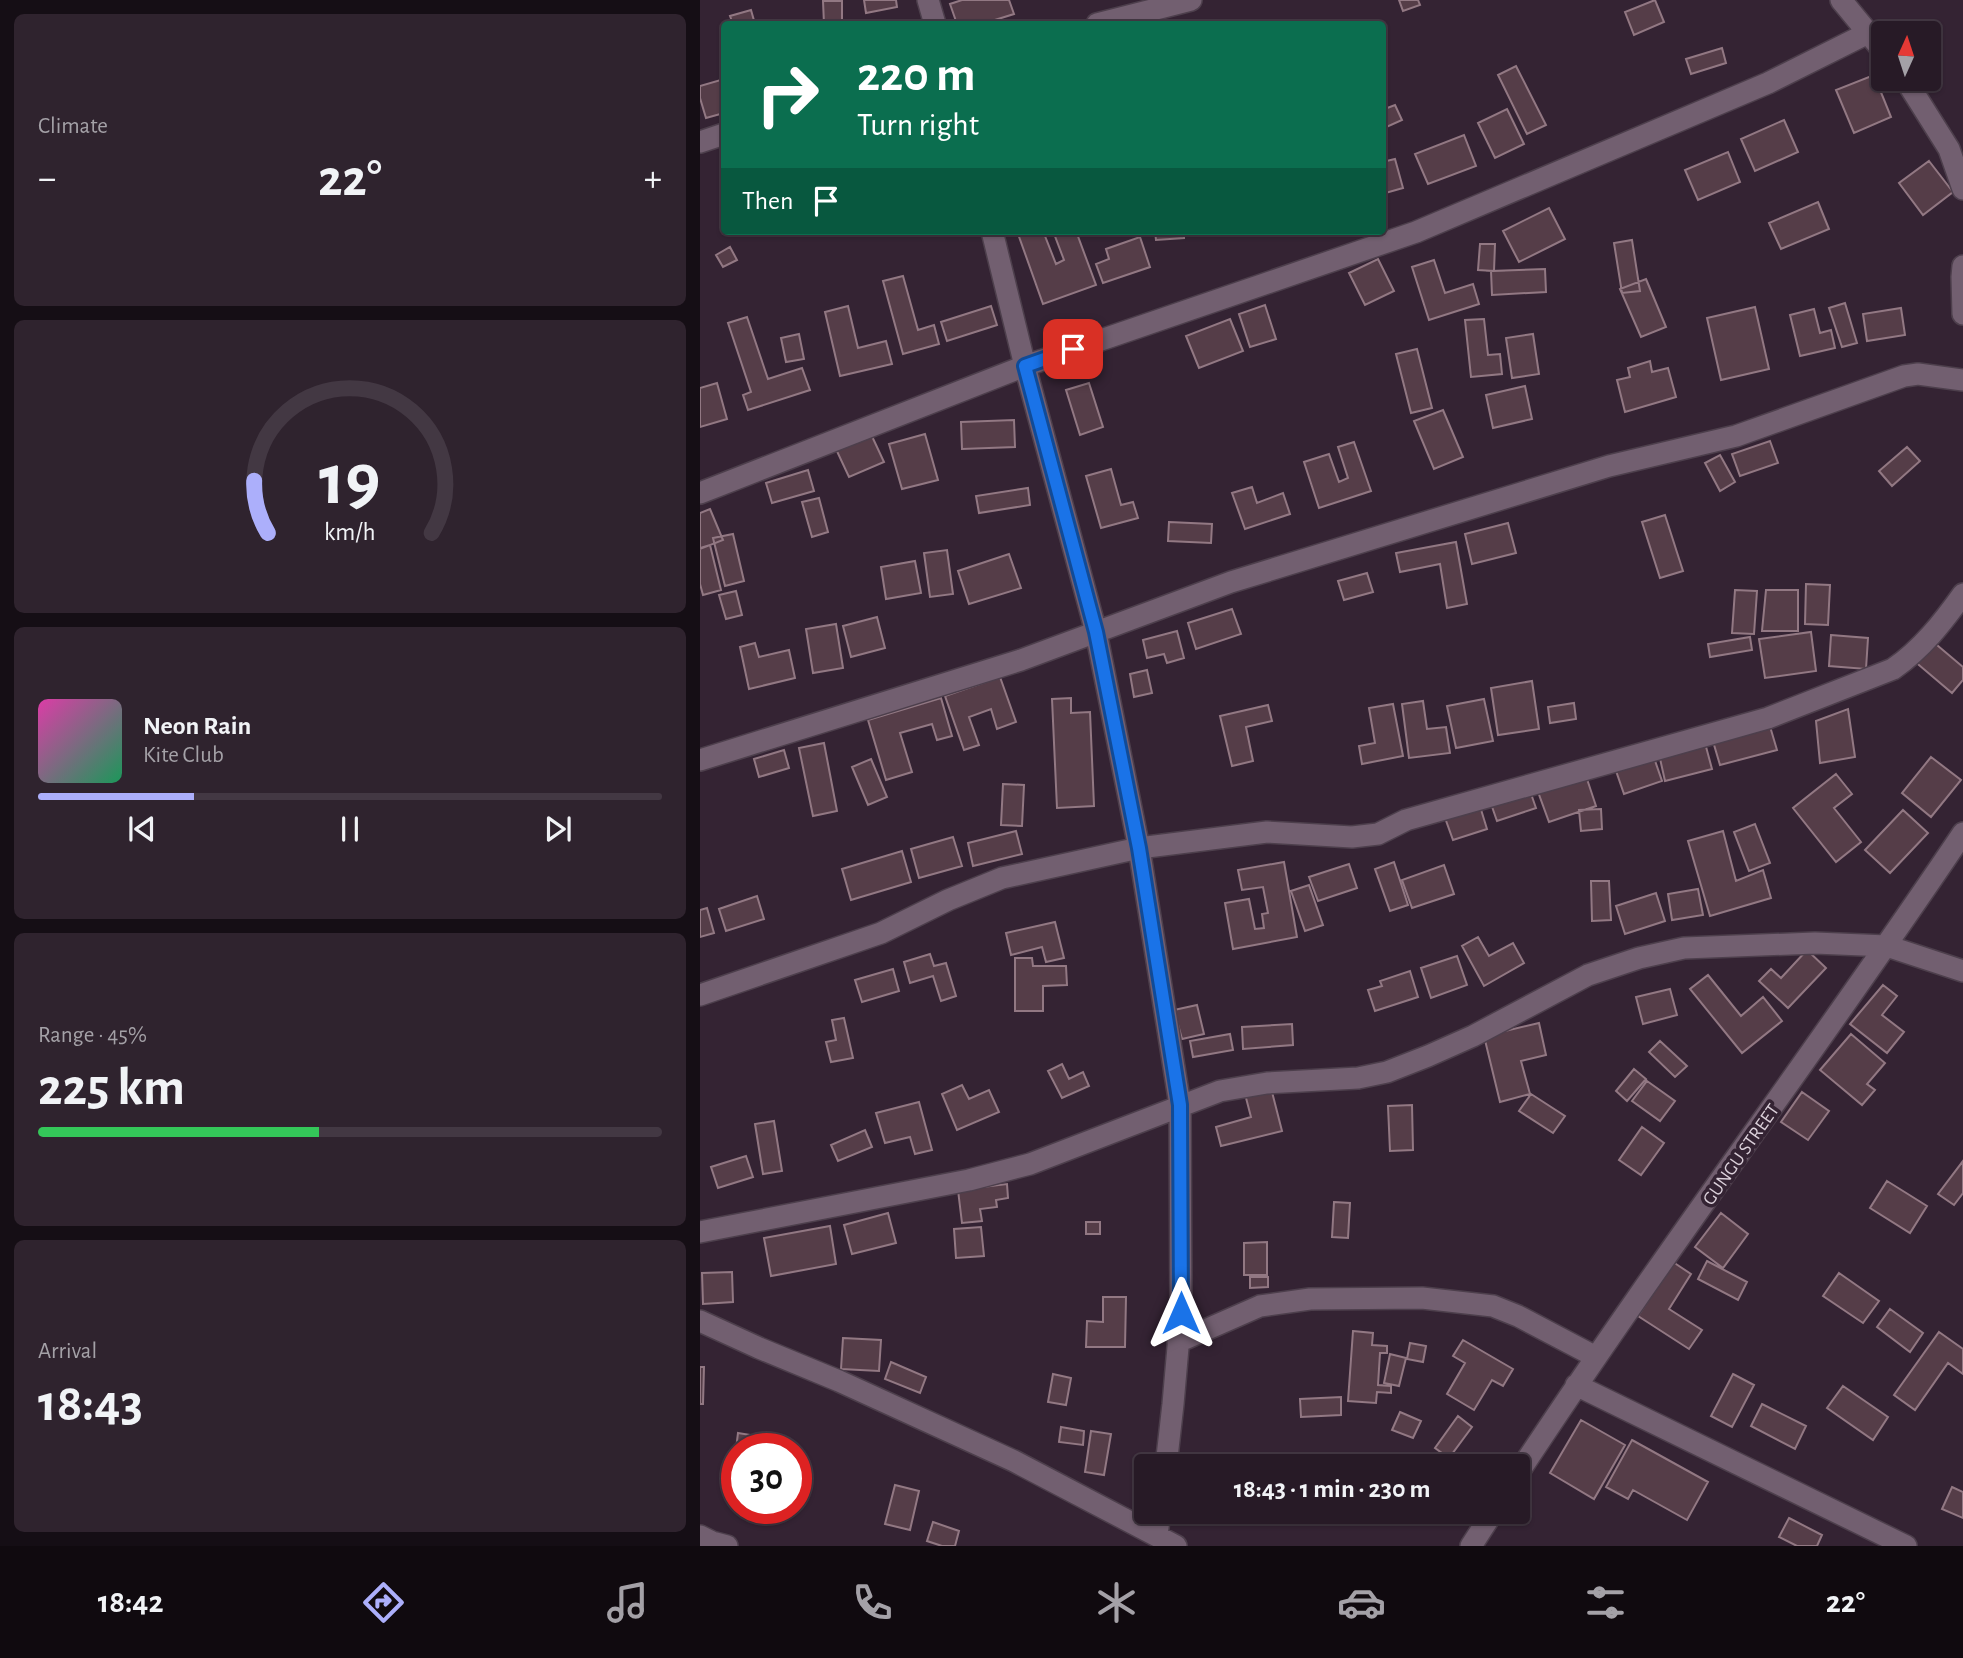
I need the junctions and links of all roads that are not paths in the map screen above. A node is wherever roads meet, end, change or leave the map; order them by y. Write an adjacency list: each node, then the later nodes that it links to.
1 (928, 0): 4 (street)
2 (1191, 0): 5 (street)
3 (1841, 0): 6 (street)
4 (934, 21)
5 (1109, 21)
6 (1868, 33): 7 (street); 15 (street)
7 (1871, 37)
8 (1913, 91): 11 (street)
9 (721, 135): 10 (street)
10 (700, 142)
11 (1963, 189)
12 (993, 235): 15 (street)
13 (1963, 265): 14 (street)
14 (1963, 314)
15 (1025, 366): 17 (street); 19 (street)
16 (1963, 380): 19 (street)
17 (700, 493)
18 (1963, 594): 22 (street)
19 (1096, 632): 20 (street); 22 (street)
20 (700, 760)
21 (1963, 833): 23 (street, GUNGU STREET)
22 (1139, 848): 25 (street); 26 (street)
23 (1887, 946): 24 (street); 26 (street); 30 (street, GUNGU STREET)
24 (1963, 971)
25 (700, 995)
26 (1180, 1105): 27 (street); 29 (street)
27 (700, 1232)
28 (700, 1321): 36 (street)
29 (1178, 1342): 30 (street); 32 (street)
30 (1596, 1357): 31 (street, GUNGU STREET)
31 (1576, 1385): 33 (street, GUNGU STREET); 41 (street)
32 (1167, 1454)
33 (1530, 1455)
34 (1158, 1524): 36 (street)
35 (1485, 1524): 40 (street)
36 (1157, 1535): 39 (street)
37 (700, 1536): 38 (street)
38 (727, 1546)
39 (1177, 1546)
40 (1471, 1546)
41 (1906, 1546)

